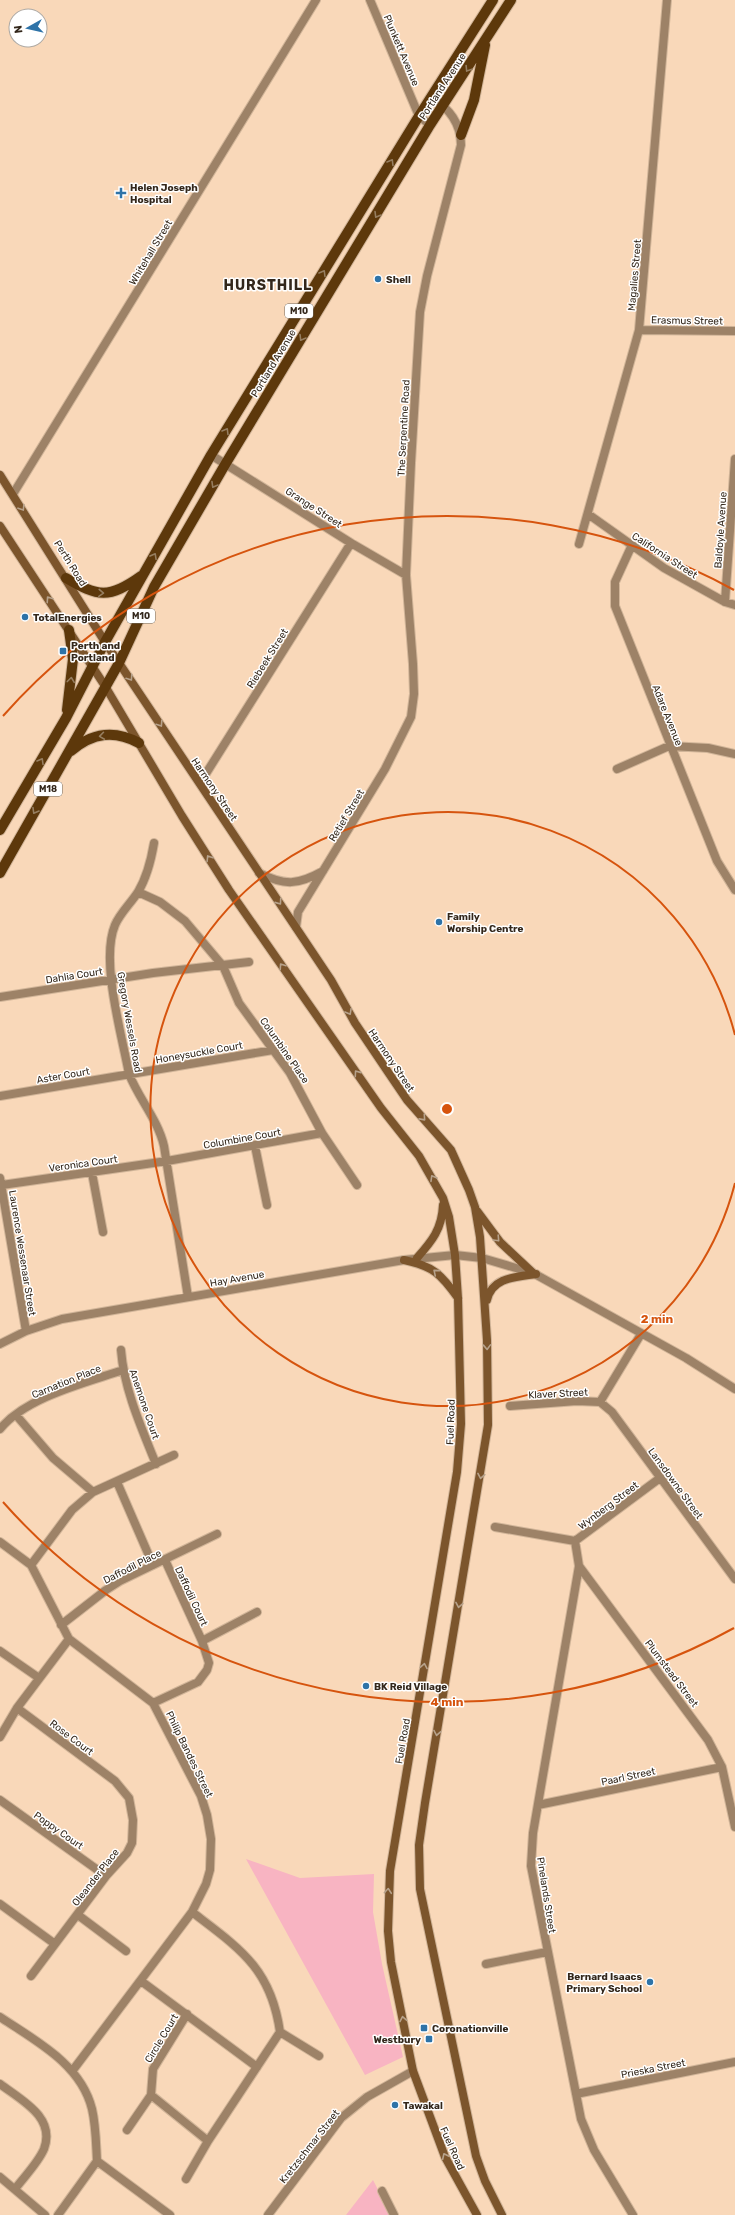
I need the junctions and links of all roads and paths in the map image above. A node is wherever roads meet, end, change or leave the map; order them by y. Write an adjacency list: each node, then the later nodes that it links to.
1 (316, 0): 19 (street, Whitehall Street)
2 (370, 0): 9 (street, Plunkett Avenue)
3 (493, 0): 7 (main road, Portland Avenue / M10)
4 (511, 0): 6 (main road, Portland Avenue / M10)
5 (667, 0): 12 (street, Magalies Street)
6 (486, 39): 8 (main road, Portland Avenue / M10, one-way to 8); 11 (main road)
7 (432, 97): 8 (street); 9 (main road, Portland Avenue / M10)
8 (444, 106): 10 (main road, Portland Avenue / M10); 11 (street)
9 (419, 116): 10 (street, Plunkett Avenue); 14 (main road, Portland Avenue / M10, one-way to 9)
10 (430, 126): 16 (main road, Portland Avenue / M10, one-way to 16)
11 (461, 135): 26 (street, The Serpentine Road)
12 (639, 330): 13 (street, Erasmus Street); 20 (street, Magalies Street)
13 (735, 331)
14 (211, 455): 16 (street, Grange Street); 25 (main road, Portland Avenue / M10, one-way to 14)
15 (735, 460): 17 (street, Baldoyle Avenue)
16 (226, 463): 22 (street, Grange Street); 32 (main road, Portland Avenue / M10, one-way to 32)
17 (735, 466): 28 (street, Baldoyle Avenue)
18 (0, 475): 19 (main road, Perth Road)
19 (13, 494): 27 (main road, Perth Road, one-way to 27)
20 (588, 514): 23 (street, Magalies Street); 24 (street, California Street)
21 (0, 526): 30 (main road, one-way to 21)
22 (351, 544): 26 (street, Grange Street); 42 (street, Riebeek Street)
23 (579, 544)
24 (632, 545): 28 (street, California Street); 37 (street, Adare Avenue)
25 (144, 573): 27 (main road, one-way to 25); 31 (main road, Portland Avenue / M10)
26 (406, 575): 40 (street, The Serpentine Road)
27 (66, 578): 31 (main road, Perth Road)
28 (725, 602): 29 (street, California Street)
29 (735, 605)
30 (69, 630): 33 (main road); 35 (main road, one-way to 30)
31 (105, 642): 32 (main road, Harmony Street); 33 (main road, M18)
32 (120, 663): 34 (main road, M18); 42 (main road, Harmony Street, one-way to 42)
33 (92, 666): 34 (main road); 35 (main road, M18)
34 (106, 686): 36 (main road); 38 (main road, M18)
35 (66, 718): 43 (main road, M18, one-way to 35)
36 (139, 743): 38 (main road, one-way to 38); 64 (main road, one-way to 36)
37 (669, 746): 39 (street); 41 (street); 48 (street, Adare Avenue)
38 (68, 754): 46 (main road, M18, one-way to 46)
39 (735, 754)
40 (385, 769): 45 (street, Retief Street)
41 (617, 769)
42 (200, 783): 47 (main road, Harmony Street)
43 (0, 830)
44 (154, 844): 49 (street, Gregory Wessels Road)
45 (323, 870): 47 (street, Retief Street); 50 (street, Retief Street)
46 (0, 873)
47 (259, 873): 50 (main road, Harmony Street, one-way to 50)
48 (734, 890)
49 (138, 892): 52 (street, Columbine Place); 53 (street, Gregory Wessels Road)
50 (296, 927): 66 (main road, Harmony Street, one-way to 66)
51 (249, 962): 52 (street)
52 (223, 966): 53 (street, Dahlia Court); 55 (street, Columbine Place)
53 (111, 979): 54 (street, Dahlia Court); 56 (street, Gregory Wessels Road)
54 (0, 996)
55 (273, 1050): 56 (street, Honeysuckle Court); 58 (street, Columbine Place)
56 (129, 1074): 57 (street, Aster Court); 60 (street, Gregory Wessels Road)
57 (0, 1096)
58 (322, 1133): 59 (street, Columbine Court); 63 (street, Columbine Place)
59 (255, 1146): 60 (street, Columbine Court); 65 (street)
60 (167, 1161): 61 (street, Veronica Court); 73 (street, Gregory Wessels Road)
61 (92, 1173): 62 (street, Veronica Court); 67 (street)
62 (1, 1181): 76 (street, Laurence Wessenaar Street)
63 (358, 1185)
64 (443, 1198): 68 (main road); 69 (main road)
65 (267, 1205)
66 (475, 1207): 70 (main road, Harmony Street); 72 (main road, one-way to 72)
67 (103, 1232)
68 (455, 1255): 69 (street, Hay Avenue); 70 (street, Hay Avenue); 74 (main road, Fuel Road)
69 (417, 1258): 71 (street, Hay Avenue)
70 (482, 1258): 72 (street); 75 (main road, Fuel Road)
71 (404, 1260): 73 (street, Hay Avenue); 74 (main road, one-way to 71)
72 (535, 1273): 75 (main road); 77 (street)
73 (188, 1297): 76 (street, Hay Avenue)
74 (458, 1298): 131 (main road, Fuel Road, one-way to 74)
75 (485, 1308): 148 (main road, Fuel Road, one-way to 148)
76 (26, 1331): 78 (street, Hay Avenue)
77 (641, 1334): 81 (street); 82 (street, Klaver Street)
78 (0, 1344)
79 (121, 1350): 80 (street, Anemone Court)
80 (122, 1370): 84 (street, Carnation Place); 87 (street, Anemone Court)
81 (735, 1389)
82 (600, 1402): 83 (street, Klaver Street); 88 (street, Lansdowne Street)
83 (510, 1406)
84 (16, 1415): 85 (street, Carnation Place); 90 (street)
85 (0, 1429)
86 (174, 1455): 87 (street)
87 (156, 1464): 89 (street)
88 (660, 1478): 93 (street, Wynberg Street); 99 (street, Lansdowne Street)
89 (117, 1482): 90 (street); 97 (street)
90 (93, 1492): 96 (street)
91 (495, 1527): 93 (street, Wynberg Street)
92 (217, 1534): 95 (street, Daffodil Place)
93 (575, 1541): 98 (street, Plumstead Street)
94 (0, 1542): 96 (street, Philip Bandes Street)
95 (165, 1560): 97 (street, Daffodil Place); 103 (street, Daffodil Court)
96 (31, 1565): 101 (street, Philip Bandes Street)
97 (153, 1565): 101 (street, Daffodil Place)
98 (579, 1566): 109 (street, Plumstead Street); 112 (street, Pinelands Street)
99 (735, 1579)
100 (257, 1612): 103 (street)
101 (61, 1625): 102 (street, Philip Bandes Street)
102 (69, 1639): 105 (street); 106 (street, Philip Bandes Street)
103 (202, 1641): 106 (street, Daffodil Court)
104 (0, 1651): 105 (street)
105 (38, 1678): 107 (street)
106 (153, 1703): 116 (street, Philip Bandes Street)
107 (17, 1708): 108 (street); 110 (street, Rose Court)
108 (0, 1737)
109 (722, 1767): 112 (street, Paarl Street); 113 (street, Plumstead Street)
110 (115, 1781): 114 (street, Oleander Place)
111 (0, 1800): 114 (street, Poppy Court)
112 (538, 1805): 120 (street, Pinelands Street)
113 (735, 1827)
114 (106, 1876): 117 (street, Oleander Place)
115 (0, 1904): 118 (street)
116 (192, 1912): 123 (street, Philip Bandes Street); 126 (street)
117 (78, 1915): 118 (street, Oleander Place); 119 (street)
118 (56, 1944): 122 (street, Oleander Place)
119 (126, 1951)
120 (547, 1952): 121 (street); 133 (street, Pinelands Street)
121 (486, 1964)
122 (31, 1976)
123 (141, 1981): 124 (street, Circle Court); 130 (street, Philip Bandes Street)
124 (187, 2014): 129 (street, Circle Court); 134 (street, Circle Court)
125 (0, 2017): 130 (street)
126 (280, 2032): 127 (street); 129 (street)
127 (319, 2056)
128 (735, 2062): 133 (street, Prieska Street)
129 (257, 2067): 136 (street)
130 (74, 2070): 137 (street)
131 (413, 2071): 145 (street, Kretzschmar Street); 147 (main road, Fuel Road, one-way to 131)
132 (0, 2084): 140 (street)
133 (576, 2094): 149 (street, Pinelands Street)
134 (152, 2096): 135 (street); 136 (street)
135 (127, 2130)
136 (208, 2141): 139 (street)
137 (97, 2161): 143 (street); 144 (street)
138 (0, 2177): 140 (street)
139 (186, 2179)
140 (16, 2189): 142 (street)
141 (382, 2191): 146 (street)
142 (45, 2215)
143 (58, 2215)
144 (170, 2215)
145 (268, 2215)
146 (394, 2215)
147 (477, 2215)
148 (502, 2215)
149 (633, 2215)

